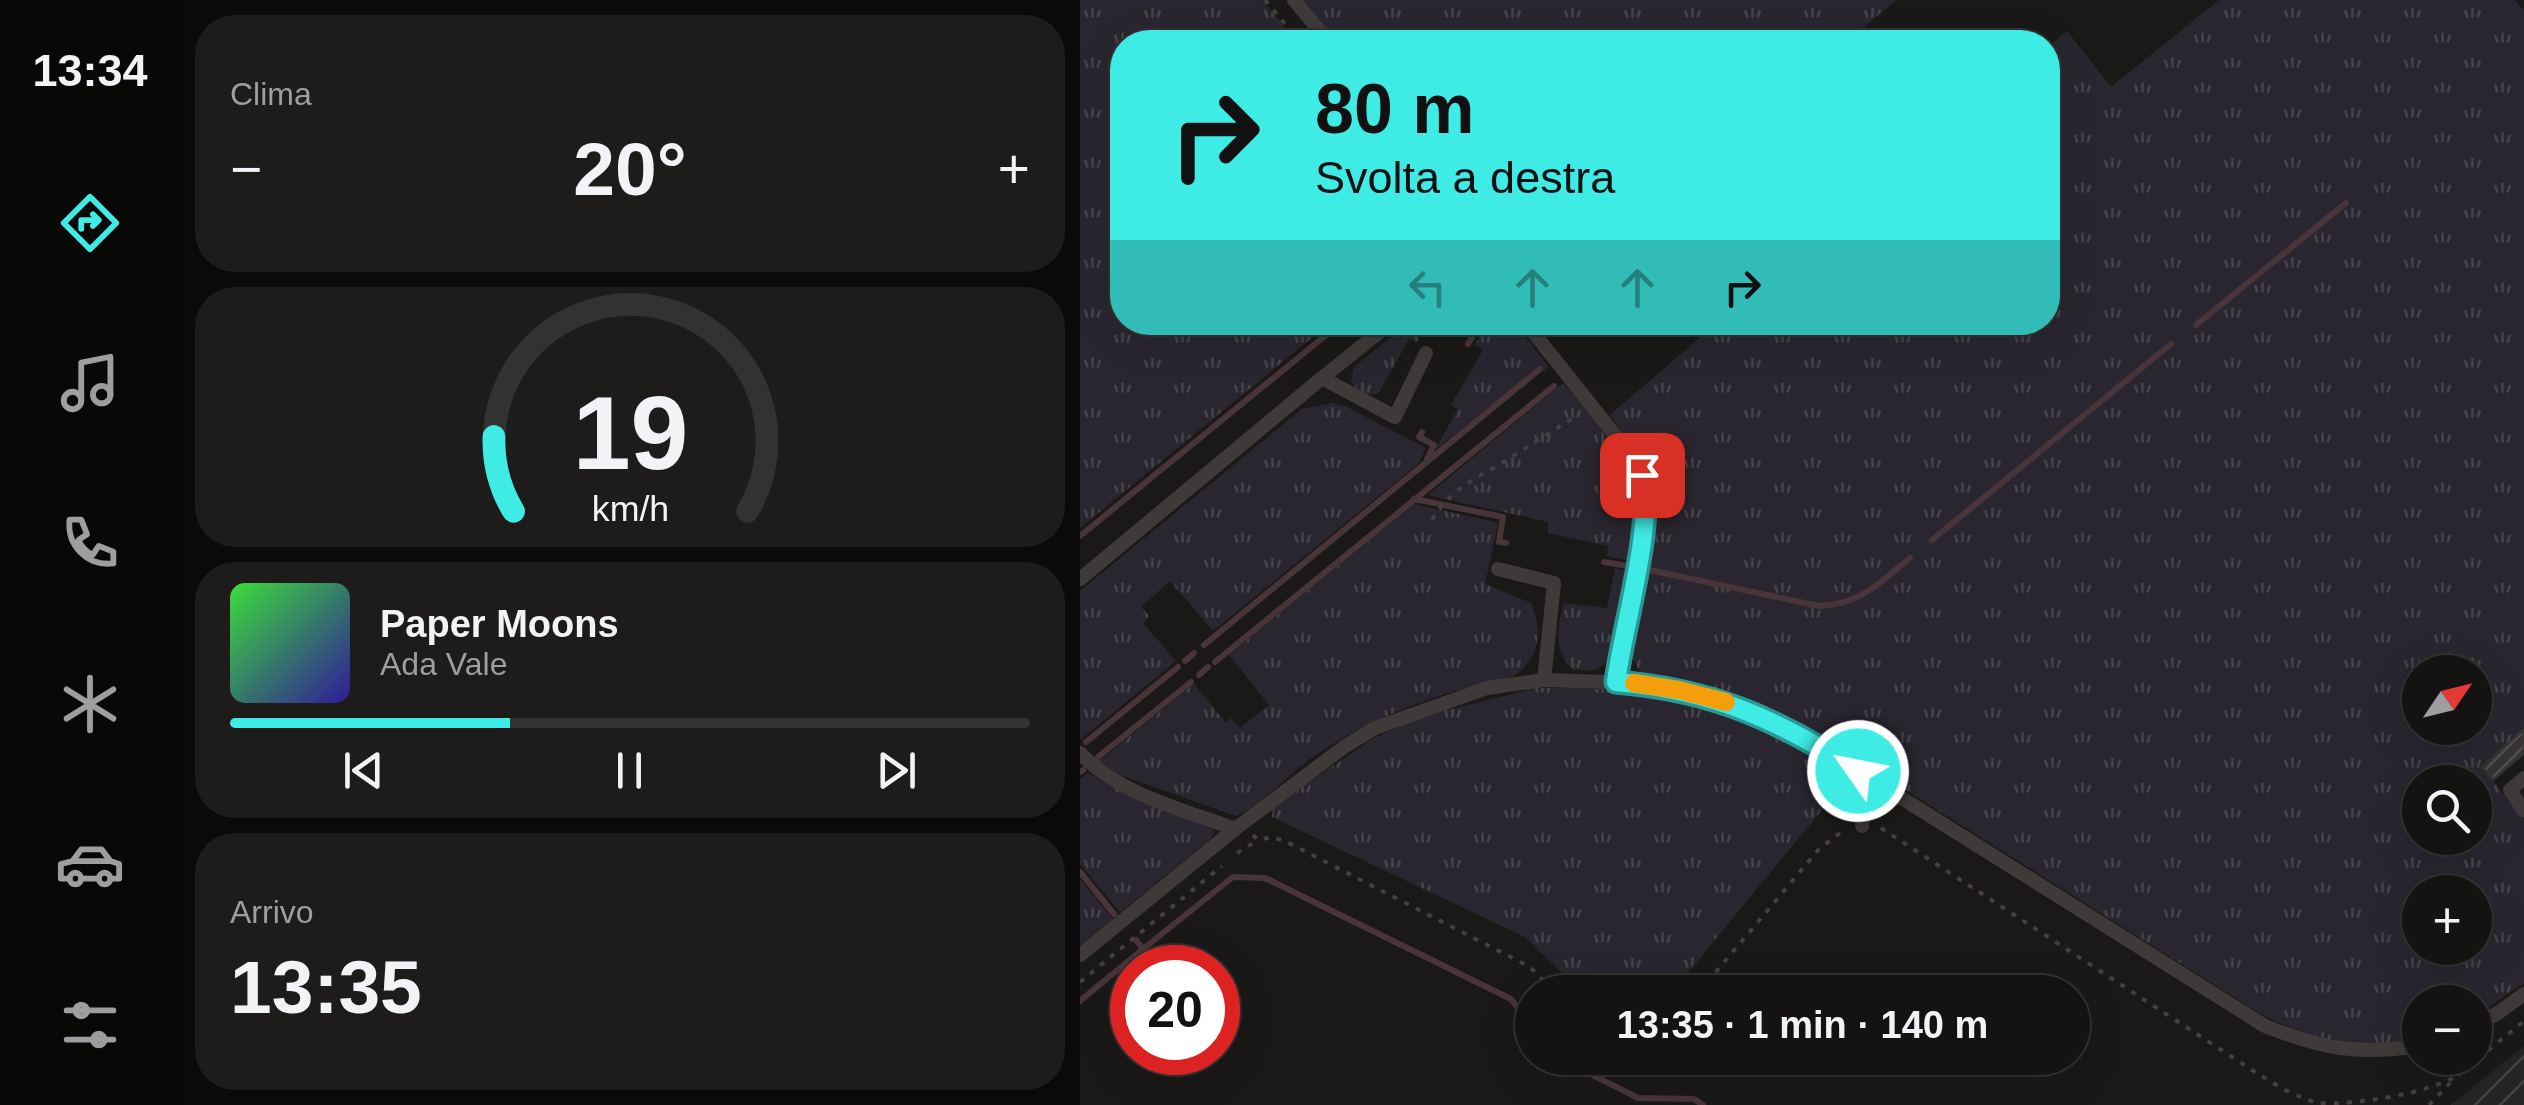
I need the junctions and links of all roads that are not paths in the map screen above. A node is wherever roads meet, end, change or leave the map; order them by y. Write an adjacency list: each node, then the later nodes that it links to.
1 (1294, 0): 2 (lane)
2 (1319, 30)
3 (1376, 335): 6 (lane)
4 (1535, 335): 10 (lane)
5 (1426, 353): 6 (lane)
6 (1322, 378): 8 (lane)
7 (1498, 569): 9 (lane)
8 (1080, 578)
9 (1544, 680): 10 (lane); 16 (lane)
10 (1616, 682): 13 (lane)
11 (1080, 754): 16 (lane)
12 (2524, 778): 14 (lane)
13 (1876, 782): 15 (lane); 20 (lane)
14 (2524, 811)
15 (1862, 826)
16 (1235, 829): 17 (lane)
17 (1080, 955)
18 (2524, 994): 19 (lane)
19 (2492, 1017)
20 (2402, 1048)

